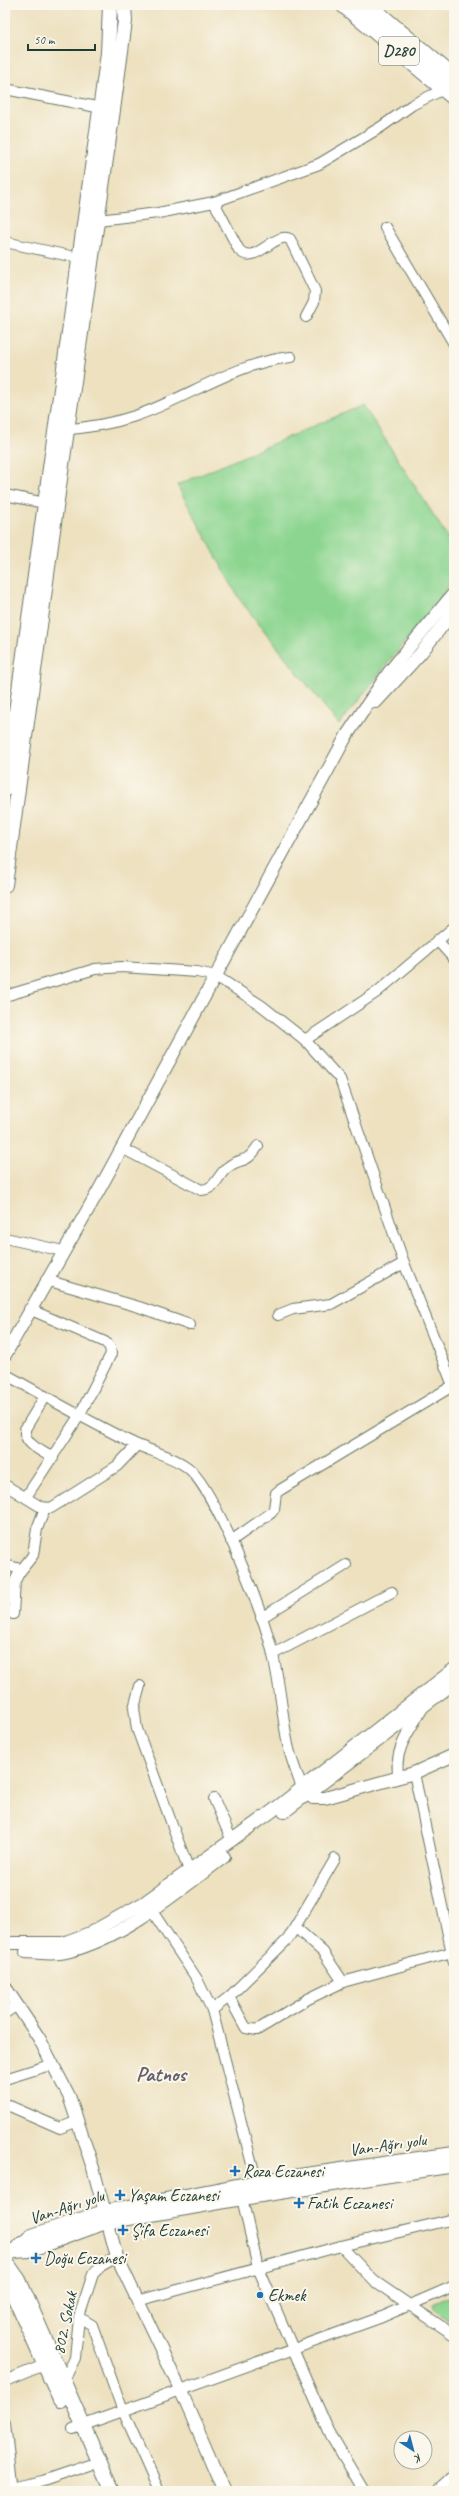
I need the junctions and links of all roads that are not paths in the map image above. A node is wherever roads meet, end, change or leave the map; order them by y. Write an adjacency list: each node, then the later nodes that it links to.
1 (110, 5): 7 (main road)
2 (124, 5): 8 (main road)
3 (344, 5): 5 (highway, D280)
4 (368, 5): 5 (highway, D280)
5 (451, 88): 9 (street)
6 (5, 89): 7 (street)
7 (98, 107): 8 (street); 13 (main road)
8 (113, 110): 10 (main road)
9 (214, 202): 10 (street); 14 (street)
10 (98, 220): 17 (main road)
11 (385, 227): 15 (street)
12 (5, 242): 13 (street)
13 (79, 258): 18 (main road)
14 (306, 317)
15 (454, 344)
16 (291, 357): 17 (street)
17 (69, 430): 18 (street); 25 (main road)
18 (54, 431): 20 (main road)
19 (5, 494): 20 (street)
20 (45, 503): 24 (main road)
21 (454, 593): 23 (street)
22 (454, 611): 23 (street)
23 (347, 735): 29 (street)
24 (5, 790)
25 (5, 885)
26 (454, 927): 27 (street)
27 (437, 940): 28 (street); 31 (street)
28 (454, 959)
29 (216, 976): 30 (street); 31 (street); 33 (street)
30 (5, 996)
31 (305, 1040): 36 (street)
32 (258, 1146): 33 (street)
33 (122, 1148): 35 (street)
34 (5, 1238): 35 (street)
35 (63, 1251): 37 (street)
36 (404, 1263): 39 (street); 43 (street)
37 (46, 1280): 38 (street); 40 (street)
38 (29, 1309): 41 (street); 45 (street)
39 (278, 1316)
40 (190, 1325)
41 (5, 1355)
42 (5, 1374): 44 (street)
43 (454, 1386): 51 (street)
44 (44, 1396): 45 (street); 47 (street)
45 (79, 1416): 46 (street); 47 (street)
46 (137, 1445): 50 (street); 51 (street)
47 (53, 1458): 49 (street)
48 (5, 1484): 49 (street)
49 (26, 1497): 50 (street)
50 (45, 1508): 54 (street)
51 (231, 1541): 57 (street)
52 (5, 1565): 54 (street)
53 (346, 1565): 57 (street)
54 (22, 1569): 56 (street)
55 (392, 1592): 58 (street)
56 (13, 1614)
57 (261, 1618): 58 (street)
58 (273, 1654): 66 (street)
59 (453, 1677): 61 (street); 63 (street)
60 (140, 1686): 71 (street)
61 (424, 1706): 63 (street); 65 (street)
62 (454, 1755): 64 (street)
63 (332, 1770): 66 (street); 67 (street)
64 (414, 1773): 65 (street); 76 (street)
65 (399, 1778): 67 (street)
66 (305, 1791): 67 (street); 69 (street); 71 (street)
67 (343, 1793)
68 (214, 1799): 69 (street)
69 (232, 1841): 71 (street)
70 (335, 1859): 73 (street)
71 (191, 1875): 72 (street)
72 (148, 1906): 74 (street); 75 (street); 82 (street)
73 (295, 1927): 78 (street); 80 (street)
74 (5, 1943)
75 (5, 1950)
76 (452, 1952): 77 (street); 78 (street)
77 (454, 1963)
78 (343, 1982): 80 (street)
79 (5, 1987): 81 (street)
80 (229, 1997): 82 (street)
81 (17, 2005): 83 (street); 84 (street)
82 (212, 2010): 90 (street)
83 (5, 2013)
84 (53, 2064): 85 (street); 87 (street)
85 (5, 2079)
86 (5, 2104): 87 (street)
87 (78, 2121): 92 (street)
88 (454, 2154): 90 (main road, Van-Ağrı yolu)
89 (454, 2165): 90 (main road)
90 (258, 2189): 91 (main road); 92 (main road, Van-Ağrı yolu)
91 (242, 2198): 92 (main road); 97 (street)
92 (105, 2217): 95 (street); 96 (main road, Van-Ağrı yolu)
93 (454, 2219): 94 (street)
94 (341, 2246): 97 (street); 100 (street)
95 (117, 2257): 99 (street); 101 (street, 802. Sokak)
96 (9, 2259): 104 (main road)
97 (258, 2268): 99 (street); 103 (street)
98 (454, 2286): 100 (street)
99 (137, 2301): 107 (street)
100 (410, 2304): 102 (street); 103 (street)
101 (79, 2317): 106 (street, 802. Sokak); 108 (street)
102 (454, 2335)
103 (294, 2349): 107 (street); 118 (street)
104 (49, 2363): 105 (street); 106 (main road); 110 (main road)
105 (5, 2381)
106 (63, 2383): 110 (main road)
107 (180, 2390): 108 (street); 117 (street)
108 (123, 2411): 110 (street); 116 (street)
109 (5, 2424): 113 (street)
110 (78, 2427): 111 (main road); 115 (main road)
111 (90, 2465): 113 (street); 114 (main road)
112 (454, 2475): 119 (street)
113 (12, 2489)
114 (102, 2491)
115 (112, 2491)
116 (159, 2491)
117 (224, 2491)
118 (364, 2491)
119 (436, 2491)

